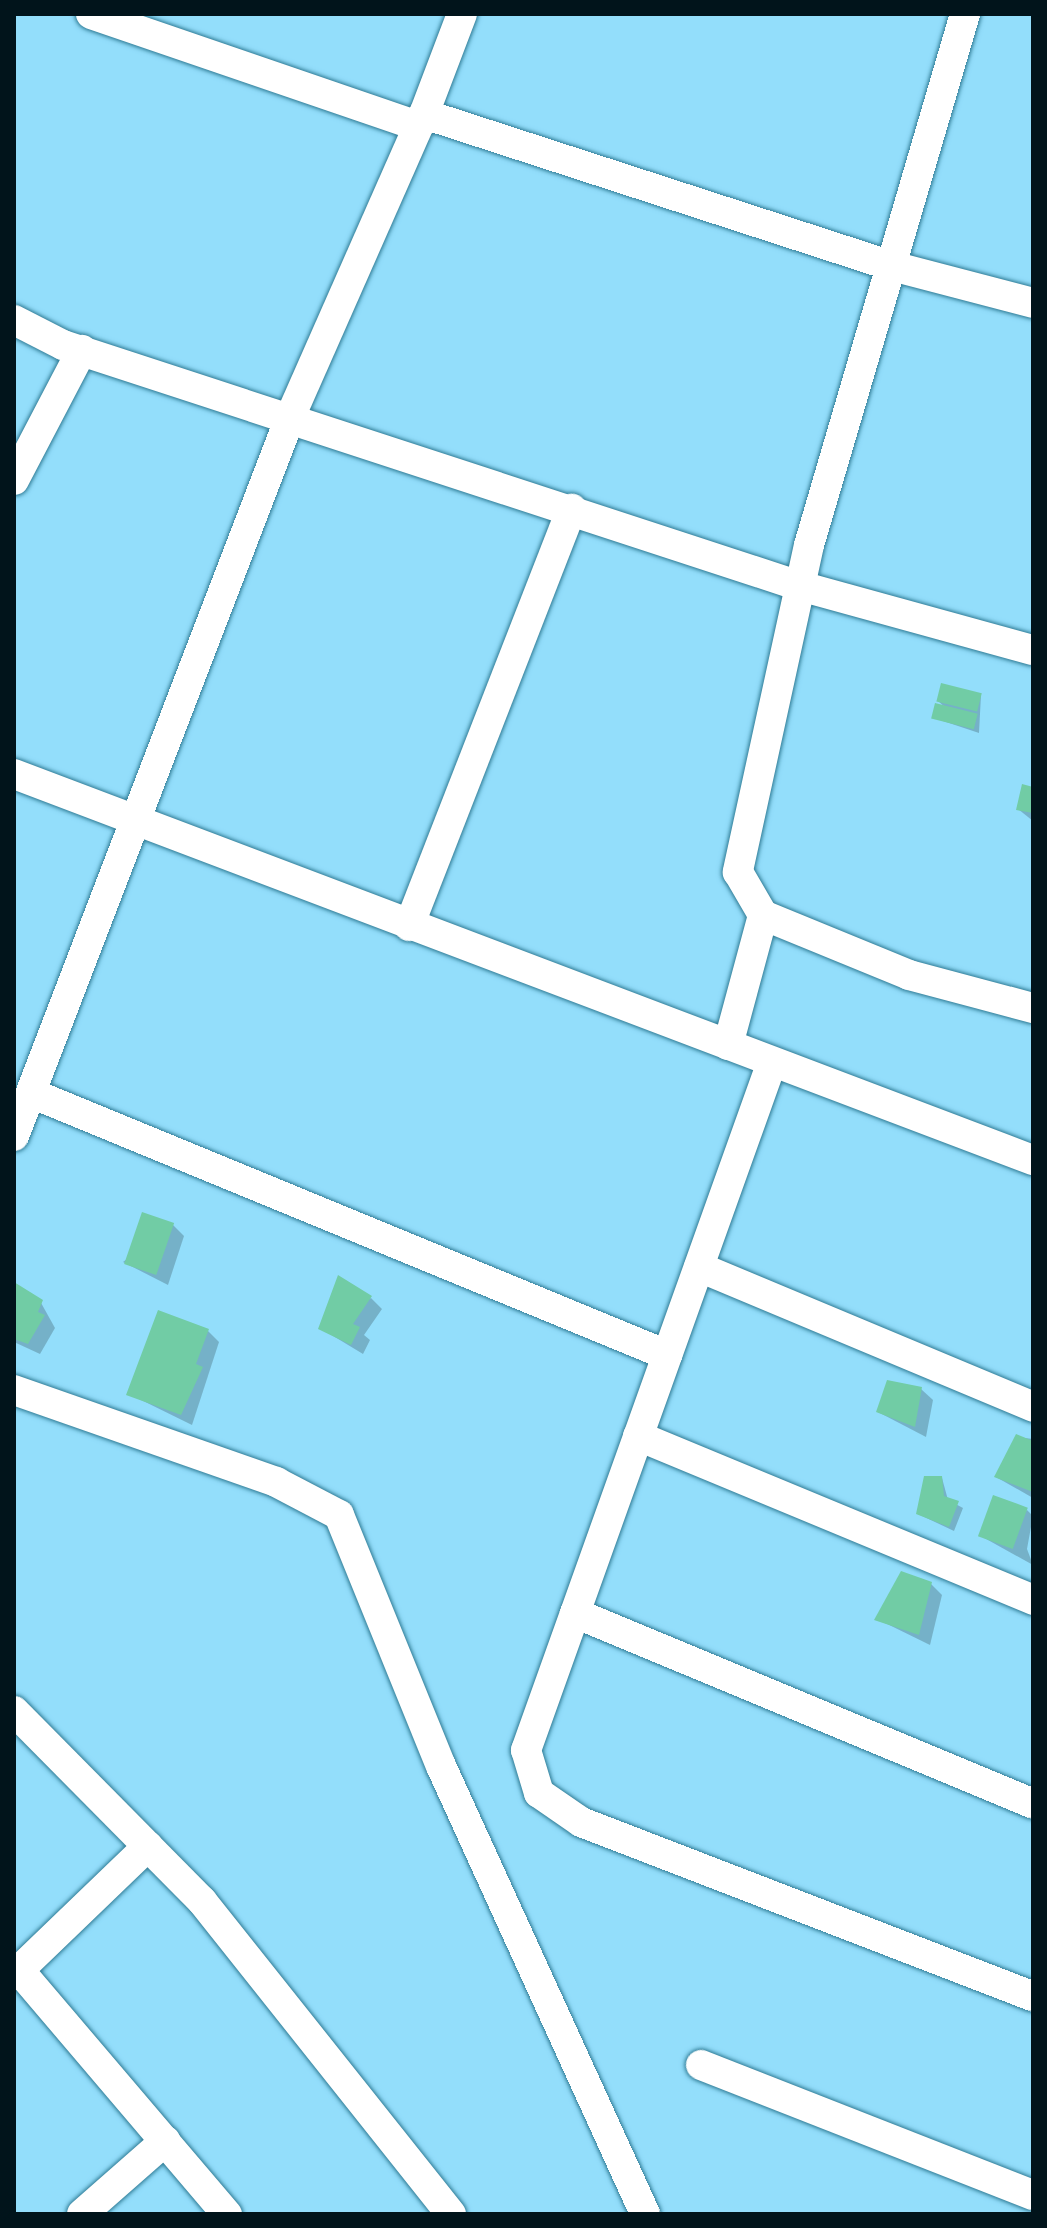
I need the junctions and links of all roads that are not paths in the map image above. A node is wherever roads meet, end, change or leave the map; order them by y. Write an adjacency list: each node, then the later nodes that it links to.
1 (91, 14): 4 (street)
2 (462, 14): 4 (street)
3 (965, 14): 5 (street)
4 (421, 120): 5 (street); 9 (street)
5 (892, 266): 6 (street); 12 (street)
6 (1033, 303)
7 (14, 320): 8 (street)
8 (82, 350): 9 (street); 10 (street)
9 (291, 415): 11 (street); 15 (street)
10 (14, 480)
11 (572, 509): 12 (street); 17 (street)
12 (800, 586): 13 (street); 16 (street)
13 (1033, 650)
14 (14, 774): 15 (street)
15 (137, 823): 17 (street); 21 (street)
16 (763, 915): 18 (street); 19 (street)
17 (409, 926): 19 (street)
18 (1033, 1008)
19 (728, 1045): 20 (street)
20 (772, 1062): 23 (street); 24 (street)
21 (24, 1101): 22 (street); 25 (street)
22 (14, 1136)
23 (1033, 1160)
24 (699, 1267): 25 (street); 27 (street)
25 (667, 1355): 28 (street)
26 (14, 1390): 42 (street)
27 (1033, 1407)
28 (638, 1436): 29 (street); 30 (street)
29 (1033, 1600)
30 (575, 1613): 32 (street); 35 (street)
31 (14, 1711): 33 (street)
32 (1033, 1804)
33 (148, 1846): 34 (street); 41 (street)
34 (16, 1972): 37 (street)
35 (1033, 1996)
36 (701, 2065): 38 (street)
37 (165, 2141): 39 (street); 40 (street)
38 (1033, 2195)
39 (82, 2214)
40 (227, 2214)
41 (451, 2214)
42 (645, 2214)

